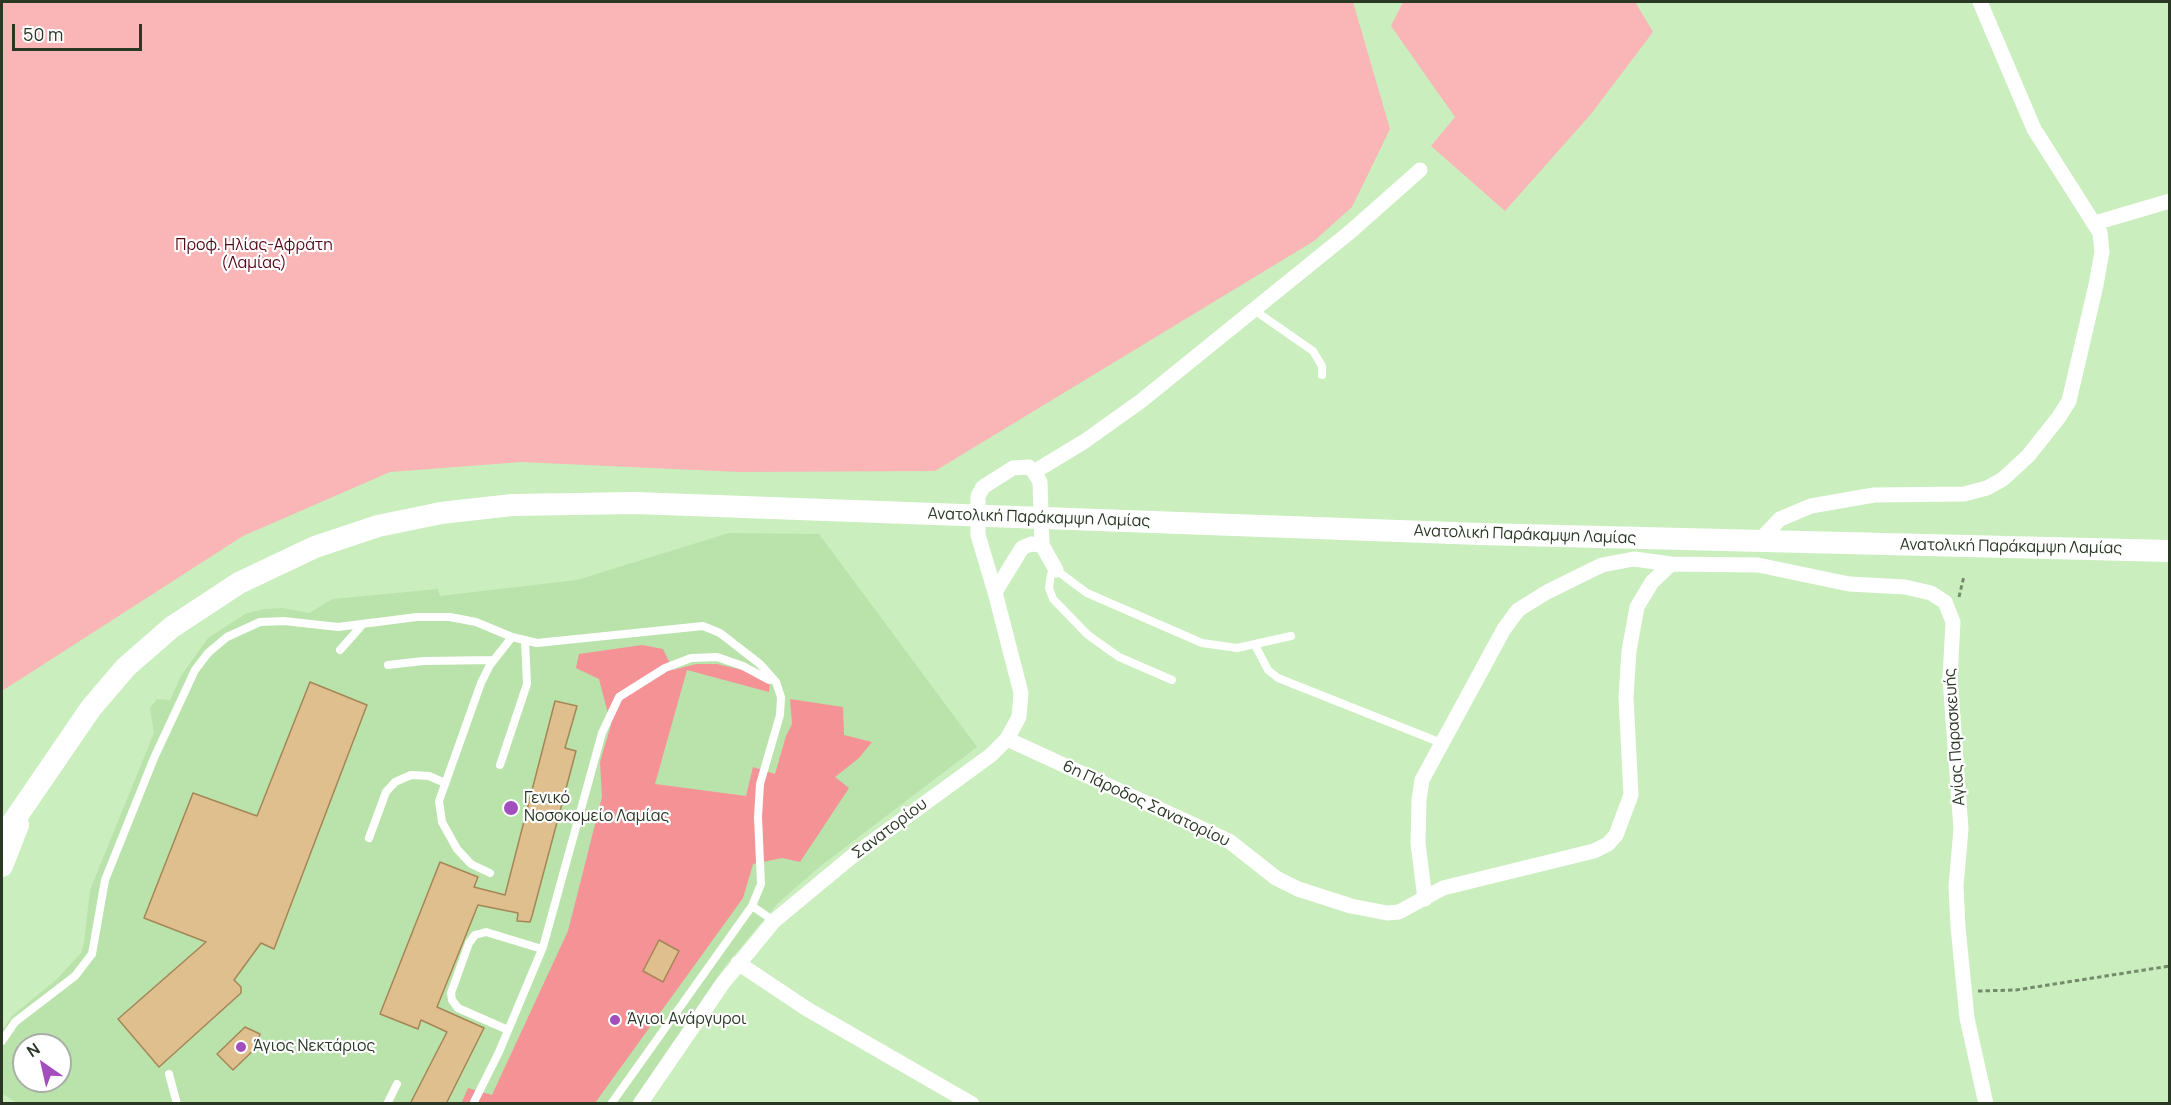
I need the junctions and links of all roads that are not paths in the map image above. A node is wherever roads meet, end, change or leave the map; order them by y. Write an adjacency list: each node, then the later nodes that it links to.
1 (1980, 2): 4 (street)
2 (1420, 170): 5 (street)
3 (2169, 201): 4 (street)
4 (2095, 223): 10 (street)
5 (1254, 310): 6 (lane); 7 (street)
6 (1322, 375)
7 (1034, 472): 8 (street); 15 (street, Σανατορίου)
8 (1041, 518): 9 (main road, Ανατολική Παράκαμψη Λαμίας); 11 (street); 30 (main road, Ανατολική Παράκαμψη Λαμίας)
9 (1680, 539): 10 (main road, Ανατολική Παράκαμψη Λαμίας); 13 (street)
10 (1759, 541): 12 (main road, Ανατολική Παράκαμψη Λαμίας)
11 (1042, 545): 14 (street); 15 (street)
12 (2169, 551)
13 (1676, 565): 35 (street); 35 (street, 6η Πάροδος Σανατορίου); 50 (street, Αγίας Παρασκευής)
14 (1056, 570): 20 (lane); 24 (lane)
15 (995, 591): 26 (street, Σανατορίου)
16 (363, 624): 18 (lane); 21 (lane); 41 (lane)
17 (1291, 636): 20 (lane)
18 (512, 637): 19 (lane); 22 (lane)
19 (525, 641): 25 (lane); 28 (lane)
20 (1255, 645): 27 (lane)
21 (340, 650)
22 (494, 660): 23 (lane); 29 (lane)
23 (388, 665)
24 (1172, 680)
25 (778, 686): 36 (lane); 38 (lane)
26 (1007, 739): 35 (street, 6η Πάροδος Σανατορίου); 37 (street, Σανατορίου)
27 (1434, 740)
28 (500, 765)
29 (445, 783): 32 (lane); 34 (lane)
30 (23, 809): 31 (main road, Ανατολική Παράκαμψη Λαμίας); 33 (main road, Ανατολική Παράκαμψη Λαμίας)
31 (2, 838)
32 (369, 838)
33 (2, 866)
34 (490, 873)
35 (1425, 899)
36 (752, 906): 37 (lane); 47 (lane)
37 (774, 921): 39 (street, Σανατορίου)
38 (542, 949): 40 (lane); 40 (lane)
39 (738, 963): 48 (street, Σανατορίου); 49 (street)
40 (508, 1030): 46 (lane)
41 (2, 1041)
42 (169, 1074): 44 (lane)
43 (397, 1084): 45 (lane)
44 (177, 1104)
45 (387, 1104)
46 (473, 1104)
47 (611, 1104)
48 (640, 1104)
49 (972, 1104)
50 (1986, 1104)

